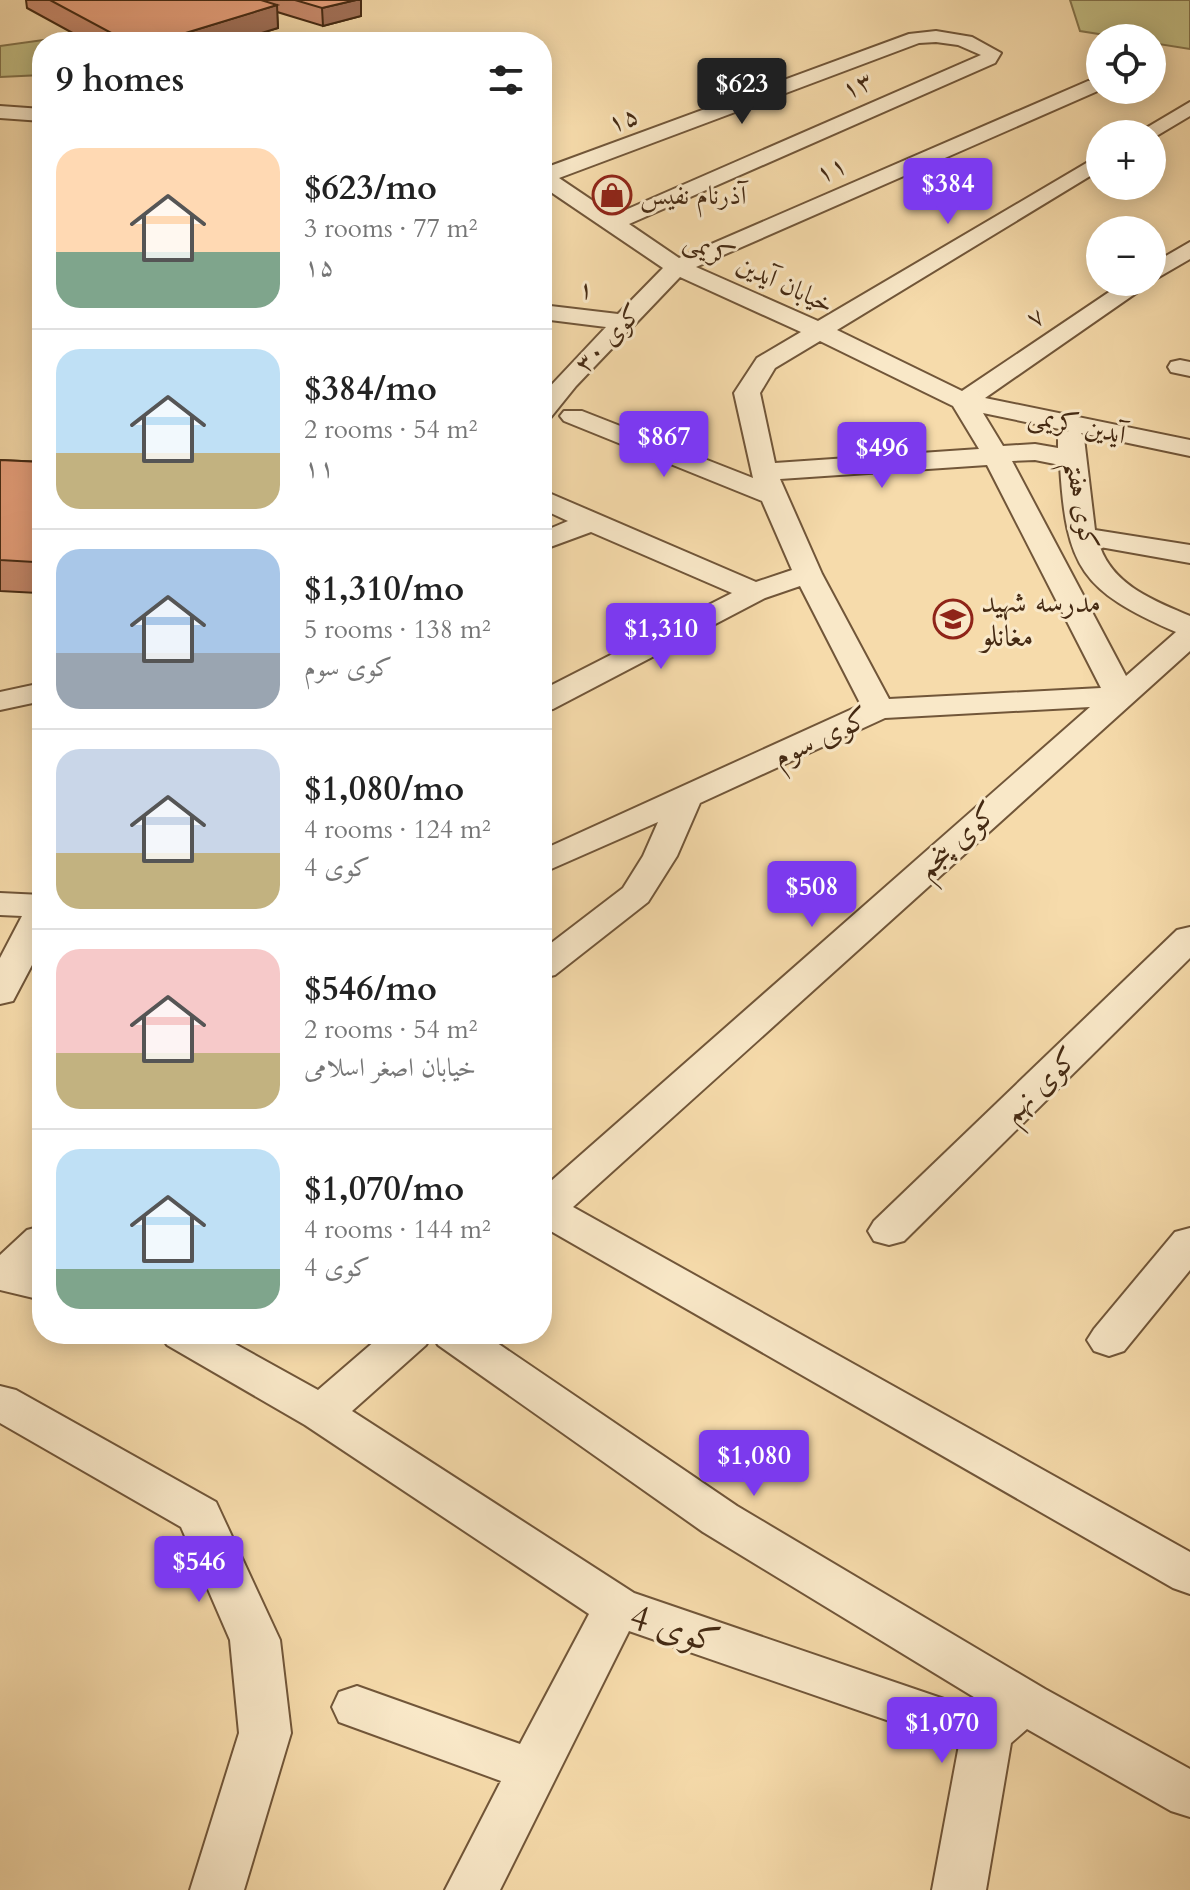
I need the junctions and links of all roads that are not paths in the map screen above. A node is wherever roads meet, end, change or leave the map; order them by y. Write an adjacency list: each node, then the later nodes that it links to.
1 (992, 53): 8 (street, ۱۵); 10 (street, ۱۳)
2 (1086, 89): 13 (street, ۱۱)
3 (1190, 108): 6 (street)
4 (0, 112): 5 (street)
5 (32, 114)
6 (1166, 122)
7 (1086, 169): 17 (street)
8 (552, 172)
9 (552, 183): 10 (street, خیابان آیدین کریمی)
10 (611, 224): 13 (street, خیابان آیدین کریمی)
11 (1190, 249): 12 (street)
12 (1166, 265)
13 (677, 267): 16 (street, کوی ۳۰); 17 (street, خیابان آیدین کریمی)
14 (1119, 296): 19 (street, ۷)
15 (552, 313): 16 (street, ۱)
16 (623, 322): 18 (street, کوی ۳۰)
17 (819, 331): 19 (street, خیابان آیدین کریمی); 25 (street)
18 (555, 379)
19 (963, 401): 21 (street, آیدین کریمی); 23 (street)
20 (573, 416): 25 (street)
21 (1069, 423): 22 (street, آیدین کریمی); 24 (street, کوی هفتم)
22 (1190, 448)
23 (996, 456): 24 (street); 25 (street); 35 (street)
24 (1073, 461): 28 (street, کوی هفتم)
25 (769, 484): 31 (street)
26 (552, 503): 27 (street)
27 (591, 522): 29 (street); 32 (street)
28 (1082, 536): 30 (street); 33 (street, کوی هفتم)
29 (552, 538)
30 (1190, 554)
31 (808, 574): 32 (street); 40 (street)
32 (755, 592): 38 (street)
33 (1190, 627)
34 (1179, 644): 35 (street); 37 (street, کوی پنجم)
35 (1095, 646): 37 (street)
36 (32, 694): 39 (street)
37 (1121, 696): 40 (street, کوی سوم); 49 (street, کوی پنجم)
38 (552, 697)
39 (0, 701)
40 (879, 709): 41 (street, کوی سوم)
41 (685, 800): 42 (street, کوی سوم); 47 (street)
42 (552, 859)
43 (0, 904): 44 (street)
44 (32, 907)
45 (32, 928): 48 (street)
46 (1190, 938): 51 (street, کوی نهم)
47 (552, 959)
48 (0, 993)
49 (552, 1202)
50 (552, 1215): 61 (street)
51 (889, 1231)
52 (1190, 1242): 55 (street)
53 (32, 1254): 54 (street)
54 (15, 1279)
55 (1109, 1340)
56 (200, 1344): 60 (street)
57 (400, 1344): 60 (street)
58 (467, 1344): 64 (street)
59 (0, 1402): 67 (street)
60 (321, 1413): 62 (street)
61 (1190, 1575)
62 (617, 1607): 64 (street, کوی 4); 65 (street, کوی 4)
63 (357, 1707): 65 (street)
64 (1007, 1718): 66 (street); 69 (street)
65 (533, 1771): 68 (street, کوی 4)
66 (1190, 1795)
67 (217, 1890)
68 (472, 1890)
69 (959, 1890)

